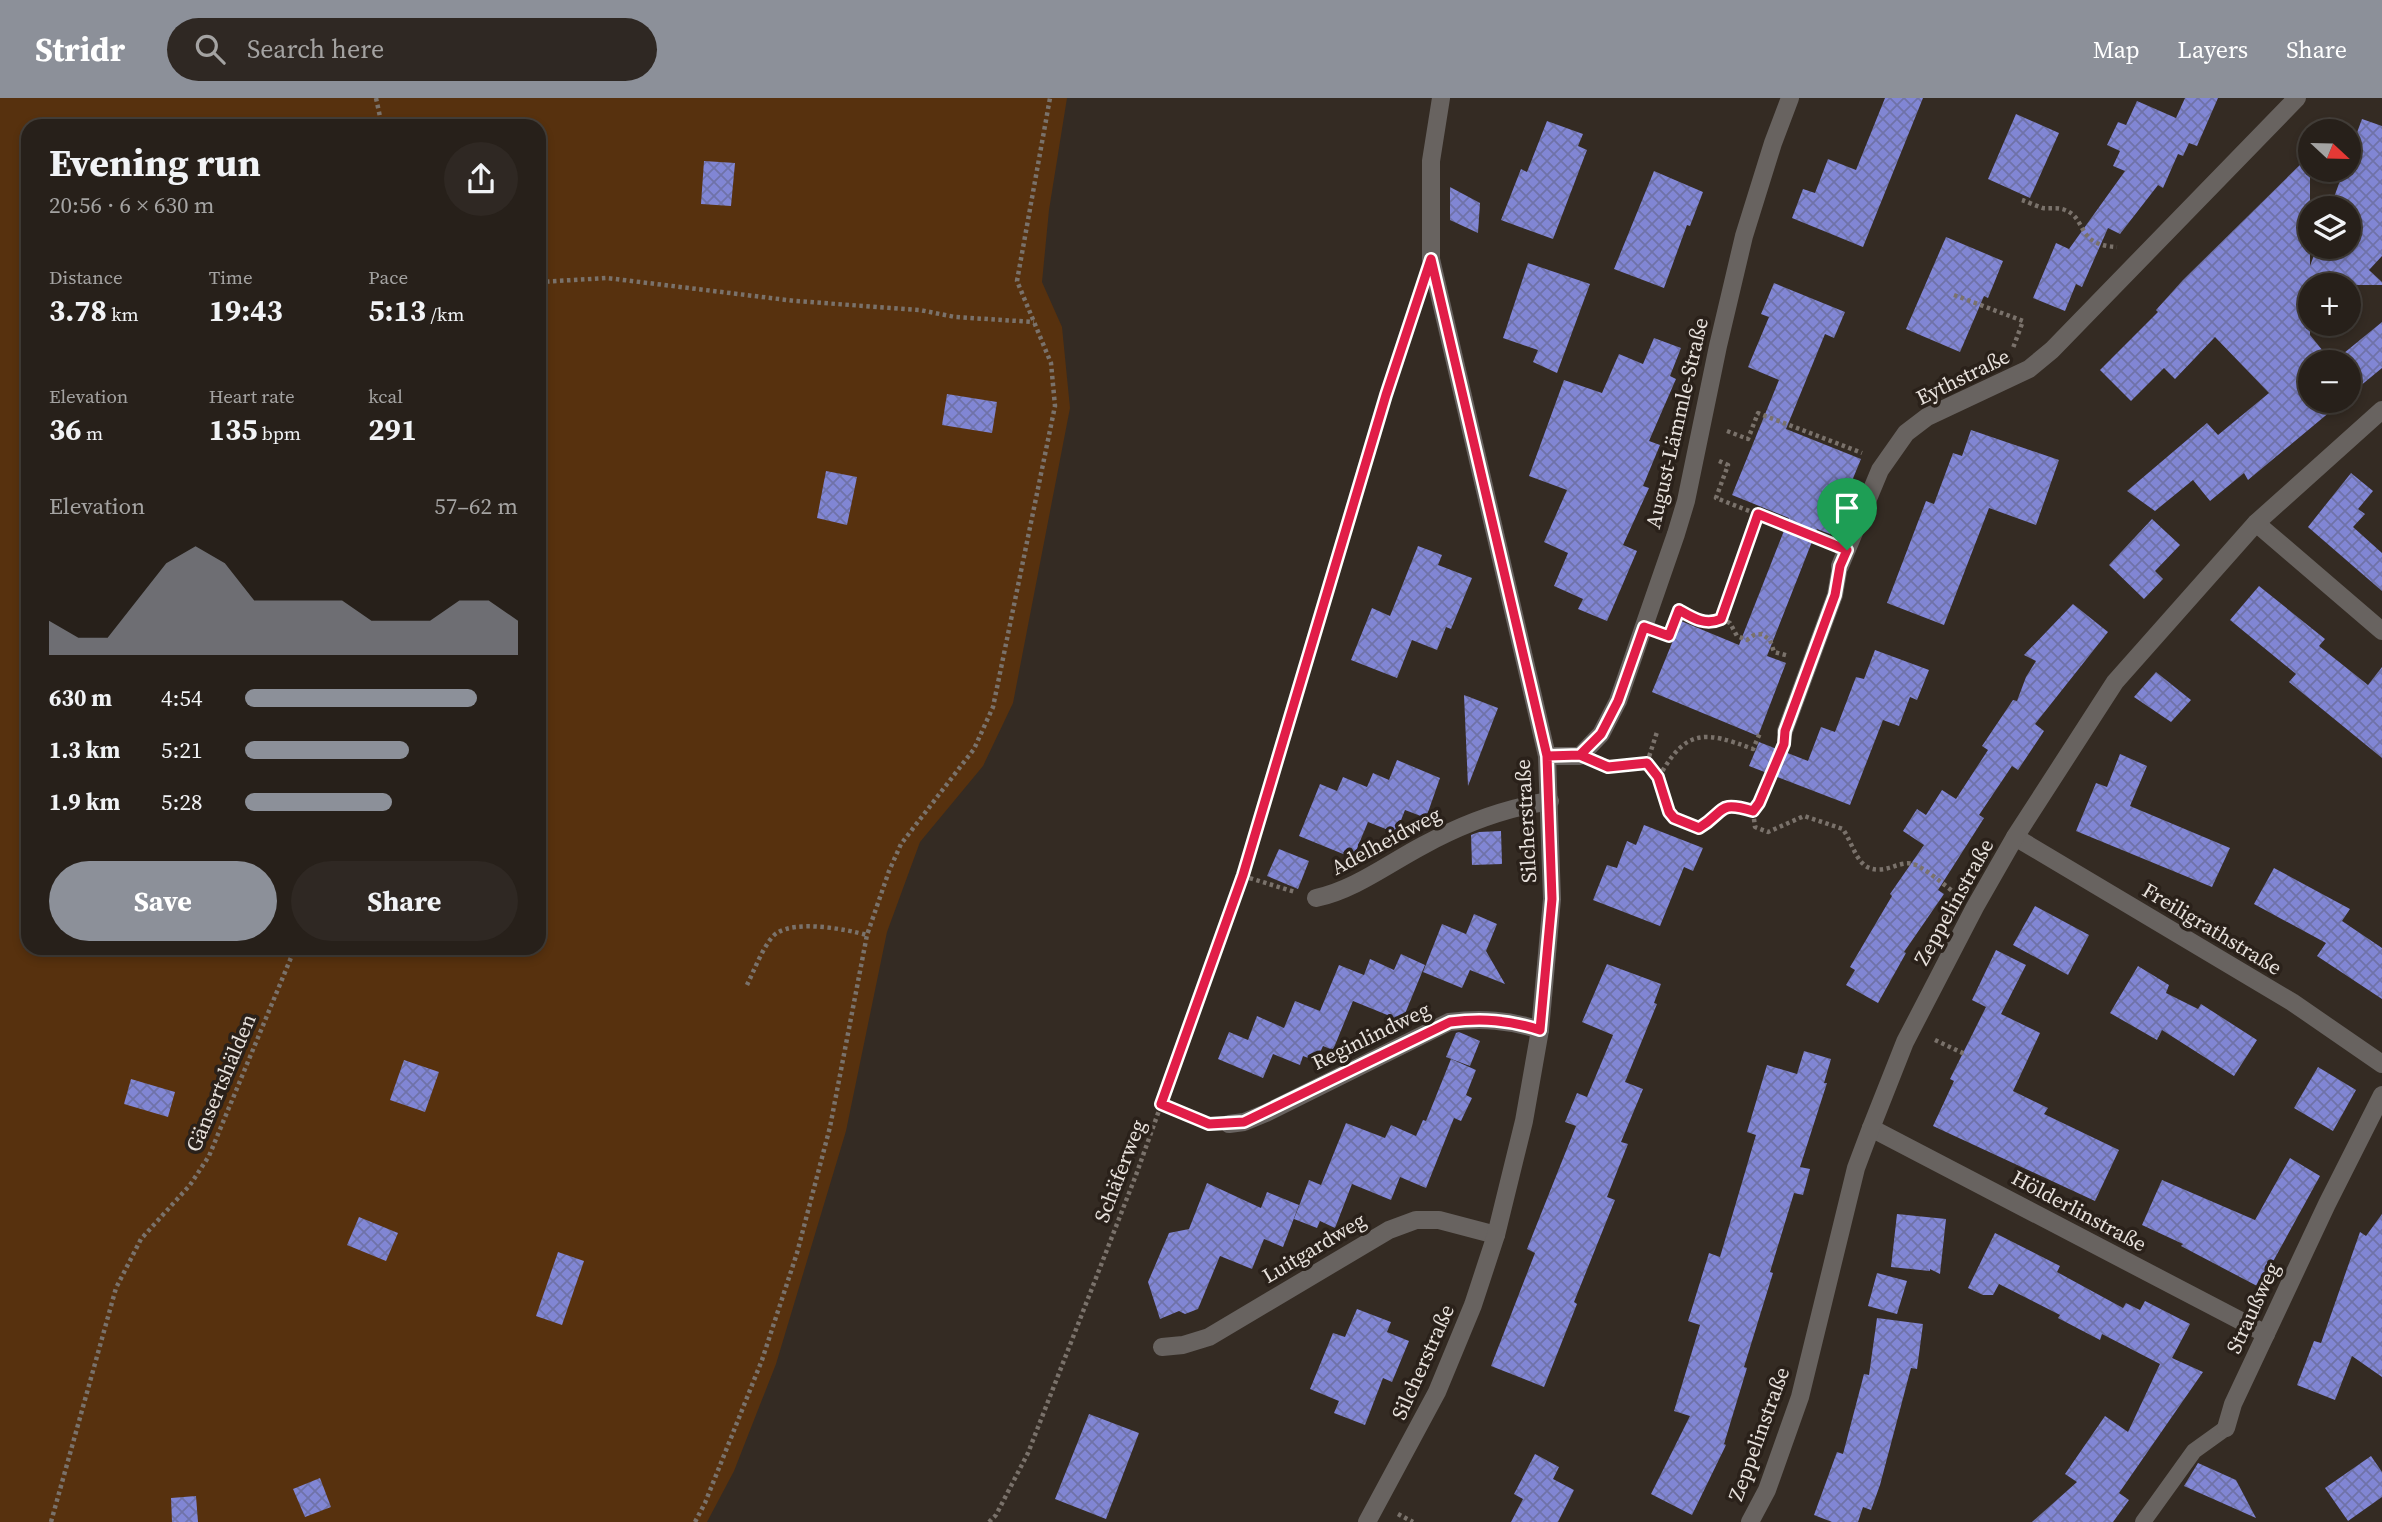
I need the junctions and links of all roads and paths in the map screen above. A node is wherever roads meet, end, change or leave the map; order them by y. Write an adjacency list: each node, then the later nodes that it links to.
1 (376, 98): 6 (path)
2 (1050, 98): 12 (path)
3 (1441, 98): 9 (street, Silcherstraße)
4 (1790, 98): 15 (street, August-Lämmle-Straße)
5 (2297, 98): 8 (street, Eythstraße)
6 (380, 119)
7 (2021, 200): 8 (path)
8 (2144, 256): 13 (street, Eythstraße)
9 (1431, 259): 29 (street, Silcherstraße); 35 (path, Schäferweg)
10 (546, 282): 12 (path)
11 (1954, 295): 13 (path)
12 (1034, 322): 38 (path)
13 (2002, 382): 17 (street, Eythstraße)
14 (2382, 410): 19 (street, Zeppelinstraße)
15 (1702, 422): 16 (street, August-Lämmle-Straße); 17 (path)
16 (1696, 452): 18 (path); 22 (street, August-Lämmle-Straße)
17 (1874, 485): 20 (street, Eythstraße)
18 (1758, 514): 20 (path); 21 (path)
19 (2256, 523): 23 (street); 34 (street, Zeppelinstraße)
20 (1844, 558): 24 (lane, Eythstraße)
21 (1721, 619): 22 (path); 24 (path)
22 (1644, 627): 28 (street, August-Lämmle-Straße)
23 (2382, 631)
24 (1818, 642): 25 (lane, Eythstraße)
25 (1785, 731): 33 (path)
26 (1657, 732): 30 (path)
27 (1753, 749): 31 (path)
28 (1580, 755): 29 (street); 30 (path)
29 (1547, 756): 32 (street, Silcherstraße)
30 (1647, 763): 31 (path)
31 (1658, 777): 33 (path)
32 (1550, 801): 36 (street, Adelheidweg); 42 (street, Silcherstraße)
33 (1753, 811): 37 (path)
34 (2015, 837): 37 (street, Zeppelinstraße); 44 (street, Freiligrathstraße)
35 (1243, 875): 36 (path, Adelheidweg); 46 (path, Schäferweg)
36 (1316, 898)
37 (1975, 907): 41 (street, Zeppelinstraße)
38 (867, 935): 40 (path); 54 (path)
39 (292, 955): 53 (path, Gänsertshälden)
40 (747, 985)
41 (1913, 1027): 43 (path); 48 (street, Zeppelinstraße)
42 (1540, 1030): 47 (street, Reginlindweg); 49 (street, Silcherstraße)
43 (1967, 1055)
44 (2382, 1064)
45 (2382, 1095): 50 (street, Straußweg)
46 (1161, 1104): 47 (path); 55 (path, Schäferweg)
47 (1228, 1124)
48 (1871, 1128): 50 (street, Hölderlinstraße); 57 (street, Zeppelinstraße)
49 (1496, 1235): 51 (street, Luitgardweg); 56 (street, Silcherstraße)
50 (2266, 1334): 52 (street, Straußweg)
51 (1162, 1347)
52 (2226, 1428): 58 (lane, Straußweg)
53 (51, 1522)
54 (695, 1522)
55 (989, 1522)
56 (1367, 1522)
57 (1750, 1522)
58 (2143, 1522)

